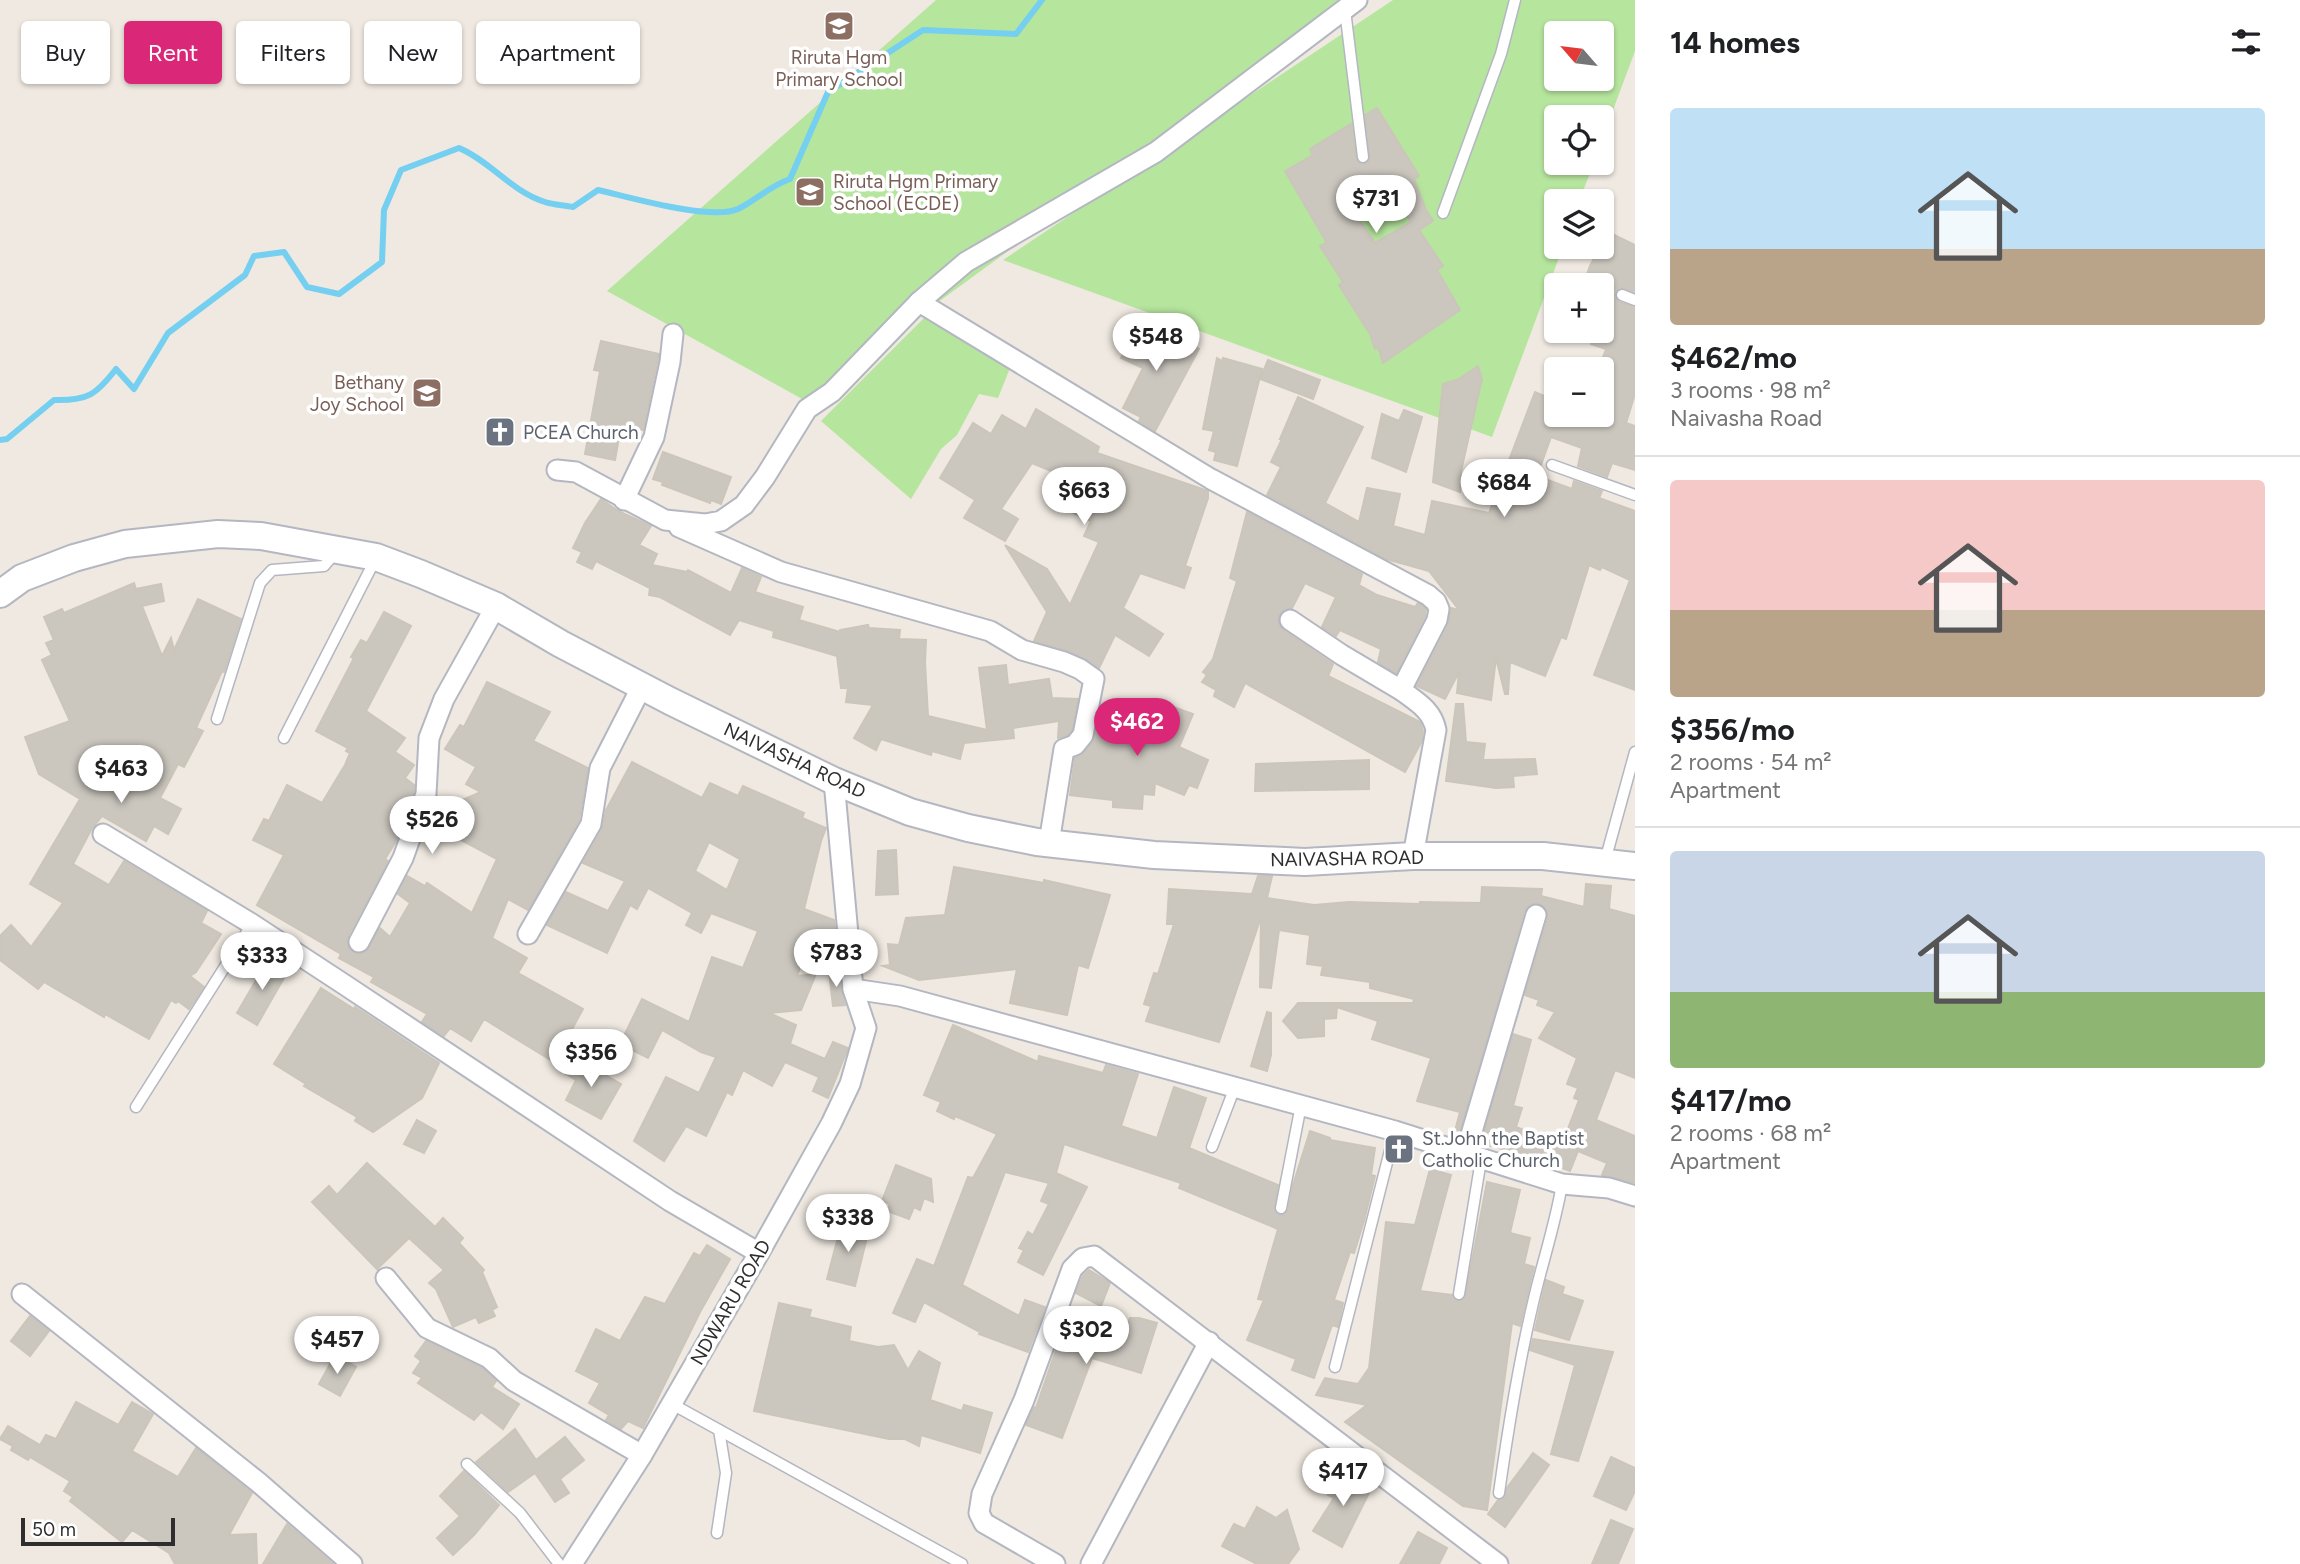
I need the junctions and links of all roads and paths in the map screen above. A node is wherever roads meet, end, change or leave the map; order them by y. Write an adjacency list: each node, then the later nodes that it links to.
1 (1515, 0): 4 (lane)
2 (1351, 5): 3 (lane); 7 (street)
3 (1363, 157)
4 (1443, 213)
5 (1622, 295): 6 (lane)
6 (1635, 300)
7 (919, 302): 13 (street); 20 (street)
8 (673, 334): 12 (street)
9 (1552, 465): 11 (lane)
10 (557, 470): 12 (street)
11 (1635, 495)
12 (624, 500): 13 (street)
13 (665, 520): 26 (street)
14 (337, 550): 15 (main road, NAIVASHA ROAD); 16 (main road, NAIVASHA ROAD); 21 (lane)
15 (376, 557): 17 (main road, NAIVASHA ROAD); 22 (lane)
16 (0, 594)
17 (496, 606): 19 (main road, NAIVASHA ROAD); 33 (street)
18 (1290, 620): 20 (street)
19 (642, 686): 24 (main road, NAIVASHA ROAD); 32 (street)
20 (1401, 691): 27 (street)
21 (217, 719)
22 (284, 737)
23 (1635, 752): 28 (lane)
24 (834, 781): 26 (main road, NAIVASHA ROAD); 34 (street, NDWARU ROAD)
25 (103, 834): 31 (street)
26 (1049, 843): 27 (main road, NAIVASHA ROAD)
27 (1413, 856): 28 (main road, NAIVASHA ROAD)
28 (1605, 861): 29 (main road, NAIVASHA ROAD)
29 (1635, 866)
30 (1535, 915): 40 (street)
31 (251, 924): 37 (lane); 44 (street)
32 (528, 934)
33 (359, 942)
34 (853, 989): 35 (street); 44 (street, NDWARU ROAD)
35 (1236, 1086): 36 (street); 39 (lane)
36 (1301, 1105): 38 (street); 43 (lane)
37 (136, 1107)
38 (1395, 1131): 40 (street); 49 (lane)
39 (1212, 1147)
40 (1473, 1157): 41 (street); 47 (lane)
41 (1562, 1184): 42 (street); 54 (lane)
42 (1635, 1196)
43 (1281, 1208)
44 (759, 1253): 50 (street, NDWARU ROAD)
45 (386, 1278): 52 (street)
46 (22, 1294): 56 (street)
47 (1459, 1294)
48 (1209, 1342): 60 (street); 61 (street); 62 (street)
49 (1335, 1367)
50 (672, 1404): 51 (lane); 52 (street, NDWARU ROAD)
51 (719, 1430): 55 (lane); 59 (lane)
52 (642, 1455): 58 (street, NDWARU ROAD)
53 (467, 1464): 57 (lane)
54 (1499, 1493)
55 (718, 1533)
56 (352, 1564)
57 (559, 1564)
58 (572, 1564)
59 (962, 1564)
60 (1055, 1564)
61 (1091, 1564)
62 (1498, 1564)

